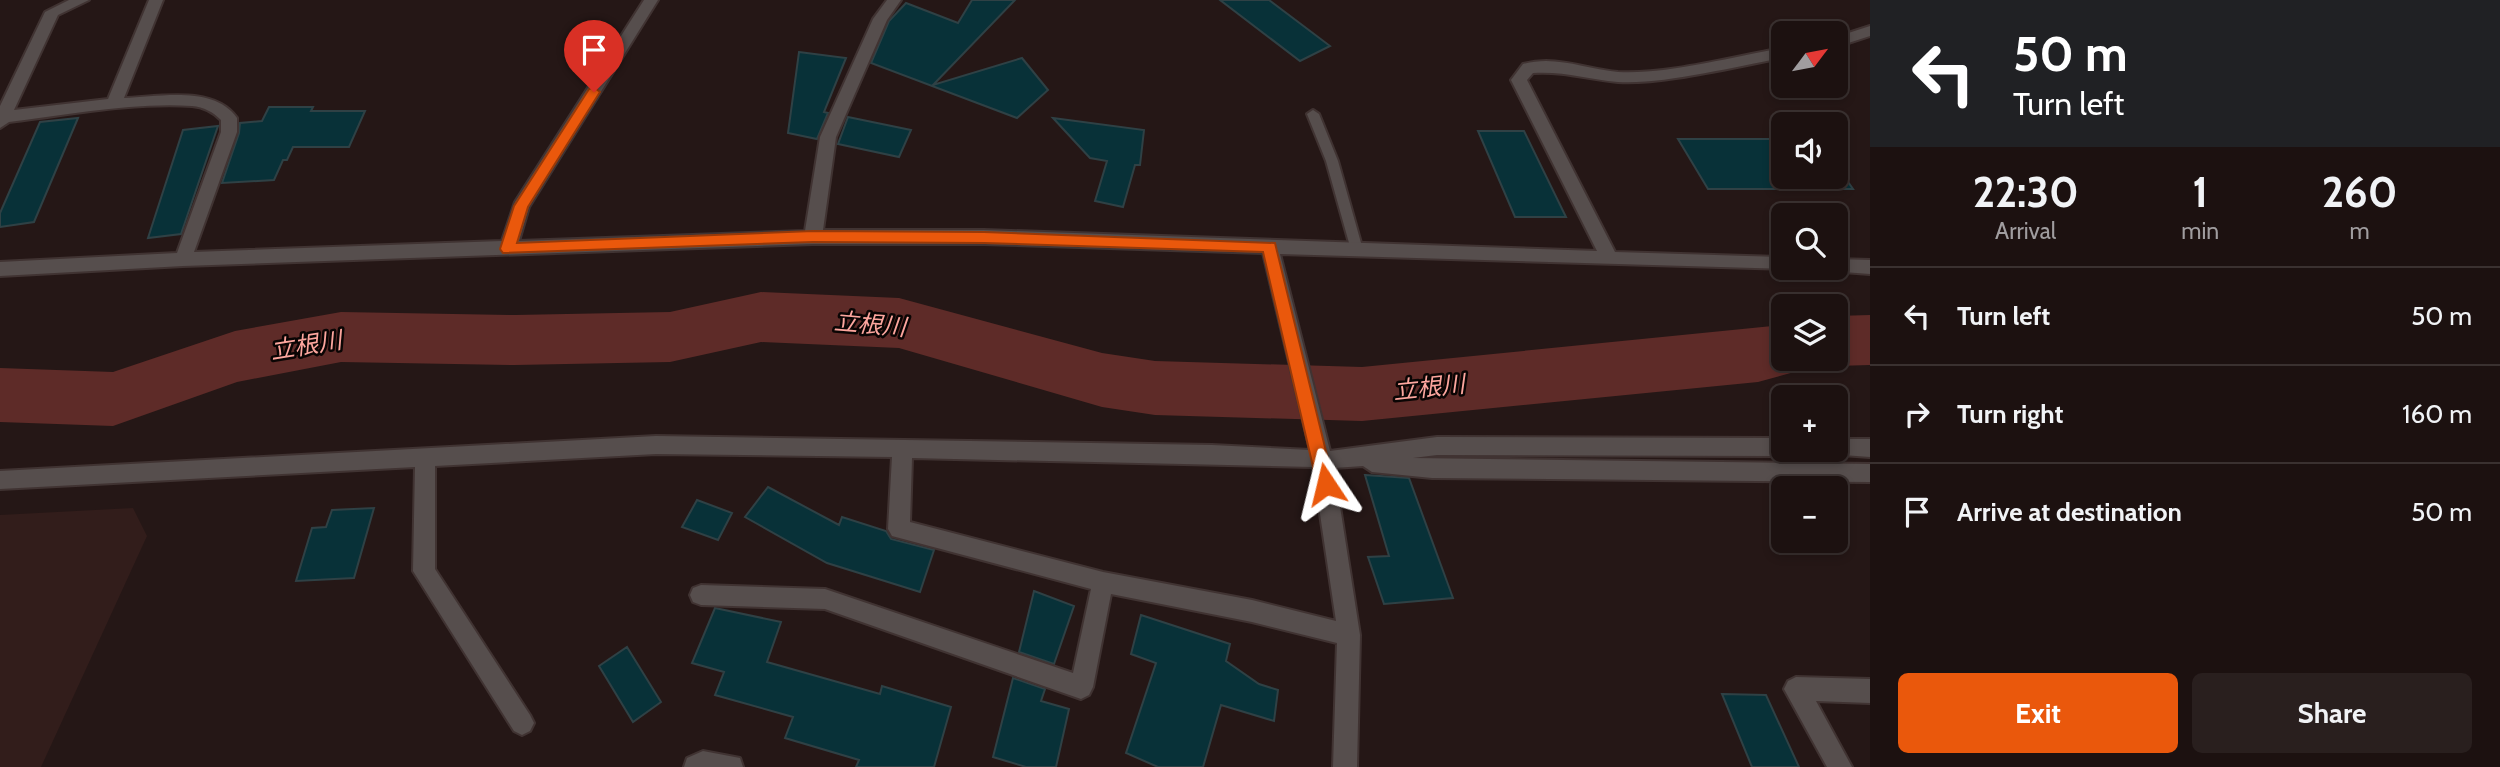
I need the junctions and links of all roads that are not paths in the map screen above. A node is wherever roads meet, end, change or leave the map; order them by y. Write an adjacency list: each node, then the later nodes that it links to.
1 (82, 0): 10 (street)
2 (156, 0): 8 (street)
3 (651, 0): 13 (street)
4 (894, 0): 11 (street)
5 (1870, 30): 6 (street)
6 (1848, 38)
7 (1771, 55): 15 (street)
8 (114, 104): 10 (street); 16 (street)
9 (1313, 114): 14 (lane)
10 (2, 120)
11 (813, 237): 12 (street); 13 (street)
12 (1269, 247): 14 (street); 26 (street)
13 (508, 249): 16 (street)
14 (1357, 250): 15 (street)
15 (1609, 258): 17 (street)
16 (183, 259): 20 (street)
17 (1771, 264)
18 (1848, 266): 19 (street)
19 (1870, 267)
20 (0, 269)
21 (1771, 447): 26 (street)
22 (1848, 448): 23 (street)
23 (1870, 448)
24 (902, 449): 25 (street); 26 (street); 29 (street)
25 (425, 455): 28 (street); 33 (street)
26 (1328, 456): 27 (street); 31 (street)
27 (1870, 473)
28 (0, 480)
29 (1103, 582): 30 (street); 31 (street)
30 (701, 594)
31 (1349, 635): 36 (street)
32 (1870, 691): 37 (street)
33 (522, 723)
34 (696, 767): 35 (street)
35 (730, 767)
36 (1345, 767)
37 (1840, 767)

